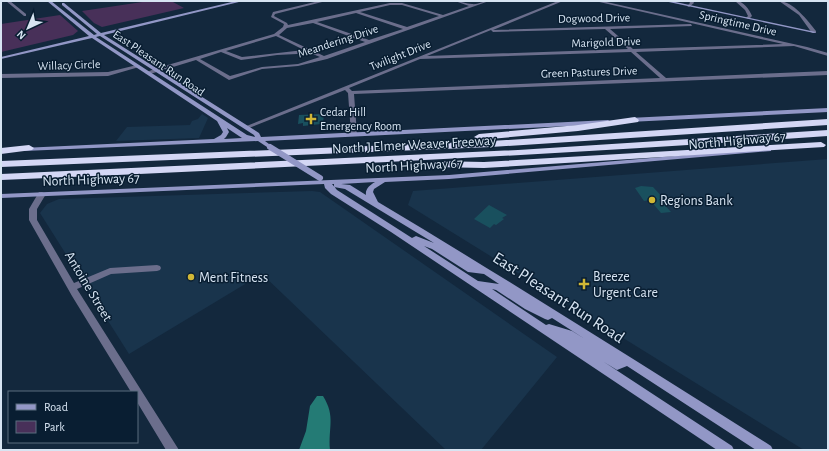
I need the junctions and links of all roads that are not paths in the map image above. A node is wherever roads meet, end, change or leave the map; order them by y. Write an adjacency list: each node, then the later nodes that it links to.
1 (8, 1): 18 (street)
2 (49, 1): 29 (main road, East Pleasant Run Road)
3 (58, 1): 27 (main road, East Pleasant Run Road)
4 (228, 1): 27 (main road)
5 (241, 1): 27 (main road)
6 (324, 1): 23 (street)
7 (457, 1): 15 (street)
8 (487, 1): 15 (street, Meandering Drive)
9 (561, 1): 26 (street, Twilight Drive)
10 (597, 1): 22 (street, Springtime Drive)
11 (666, 1): 16 (main road)
12 (691, 1): 16 (street)
13 (737, 1): 20 (street)
14 (782, 1): 28 (street)
15 (474, 6): 19 (street, Meandering Drive)
16 (689, 6): 20 (main road)
17 (356, 12): 19 (street); 21 (street); 25 (street)
18 (25, 15)
19 (442, 16): 25 (street, Meandering Drive)
20 (748, 18): 28 (main road)
21 (314, 22): 23 (street); 31 (street)
22 (702, 25): 24 (street, Dogwood Drive); 32 (street, Springtime Drive)
23 (286, 27): 30 (street)
24 (607, 28): 26 (street, Dogwood Drive); 35 (street)
25 (408, 29): 31 (street, Meandering Drive)
26 (486, 31): 40 (street, Twilight Drive)
27 (98, 32): 29 (main road); 43 (main road, East Pleasant Run Road)
28 (814, 32)
29 (90, 34): 36 (main road); 38 (main road); 42 (main road, East Pleasant Run Road)
30 (276, 35): 33 (street); 34 (street)
31 (368, 42): 39 (street, Meandering Drive)
32 (794, 45): 35 (street, Marigold Drive); 37 (street, Springtime Drive)
33 (309, 50): 34 (street); 39 (street)
34 (222, 51): 41 (street)
35 (632, 51): 40 (street, Marigold Drive); 47 (street)
36 (1, 54)
37 (828, 55)
38 (1, 58)
39 (325, 58): 41 (street, Meandering Drive)
40 (418, 58): 48 (street, Twilight Drive)
41 (197, 59): 43 (street)
42 (137, 66): 44 (main road, East Pleasant Run Road); 46 (street, Willacy Circle)
43 (157, 71): 44 (street); 54 (main road, East Pleasant Run Road)
44 (148, 73): 51 (main road, East Pleasant Run Road)
45 (828, 73): 47 (street, Green Pastures Drive)
46 (1, 76)
47 (664, 79): 49 (street, Green Pastures Drive)
48 (344, 87): 49 (street); 54 (street, Twilight Drive)
49 (350, 93): 56 (street)
50 (828, 110): 52 (main road, North Highway 67)
51 (219, 120): 57 (main road, East Pleasant Run Road); 58 (main road)
52 (635, 120): 56 (main road, North Highway 67); 62 (highway)
53 (828, 122): 62 (highway, North J Elmer Weaver Freeway)
54 (247, 128): 57 (main road, East Pleasant Run Road)
55 (828, 133): 63 (highway, North J Elmer Weaver Freeway)
56 (354, 134): 57 (main road, North Highway 67)
57 (259, 139): 58 (main road, North Highway 67); 67 (main road, East Pleasant Run Road, bridge)
58 (210, 141): 60 (main road, North Highway 67)
59 (824, 145): 63 (highway); 66 (main road, North Highway 67)
60 (29, 148): 61 (highway)
61 (1, 150)
62 (323, 151): 64 (highway, North J Elmer Weaver Freeway)
63 (338, 162): 65 (highway, North J Elmer Weaver Freeway)
64 (1, 164)
65 (1, 177)
66 (386, 180): 67 (main road, North Highway 67); 70 (main road)
67 (328, 183): 68 (main road, North Highway 67); 70 (main road, East Pleasant Run Road); 71 (main road, East Pleasant Run Road)
68 (42, 194): 69 (main road, North Highway 67); 75 (street, Antoine Street)
69 (1, 196)
70 (376, 204): 73 (main road, East Pleasant Run Road)
71 (394, 230): 73 (main road); 74 (main road, East Pleasant Run Road)
72 (157, 268): 75 (street)
73 (486, 271): 77 (main road, East Pleasant Run Road)
74 (476, 283): 76 (main road, East Pleasant Run Road); 77 (main road)
75 (72, 287): 79 (street, Antoine Street)
76 (538, 325): 78 (main road); 82 (main road, East Pleasant Run Road)
77 (583, 333): 78 (main road, East Pleasant Run Road)
78 (626, 360): 83 (main road, East Pleasant Run Road)
79 (136, 391)
80 (138, 394): 81 (street, Antoine Street)
81 (173, 450)
82 (728, 450)
83 (767, 450)

